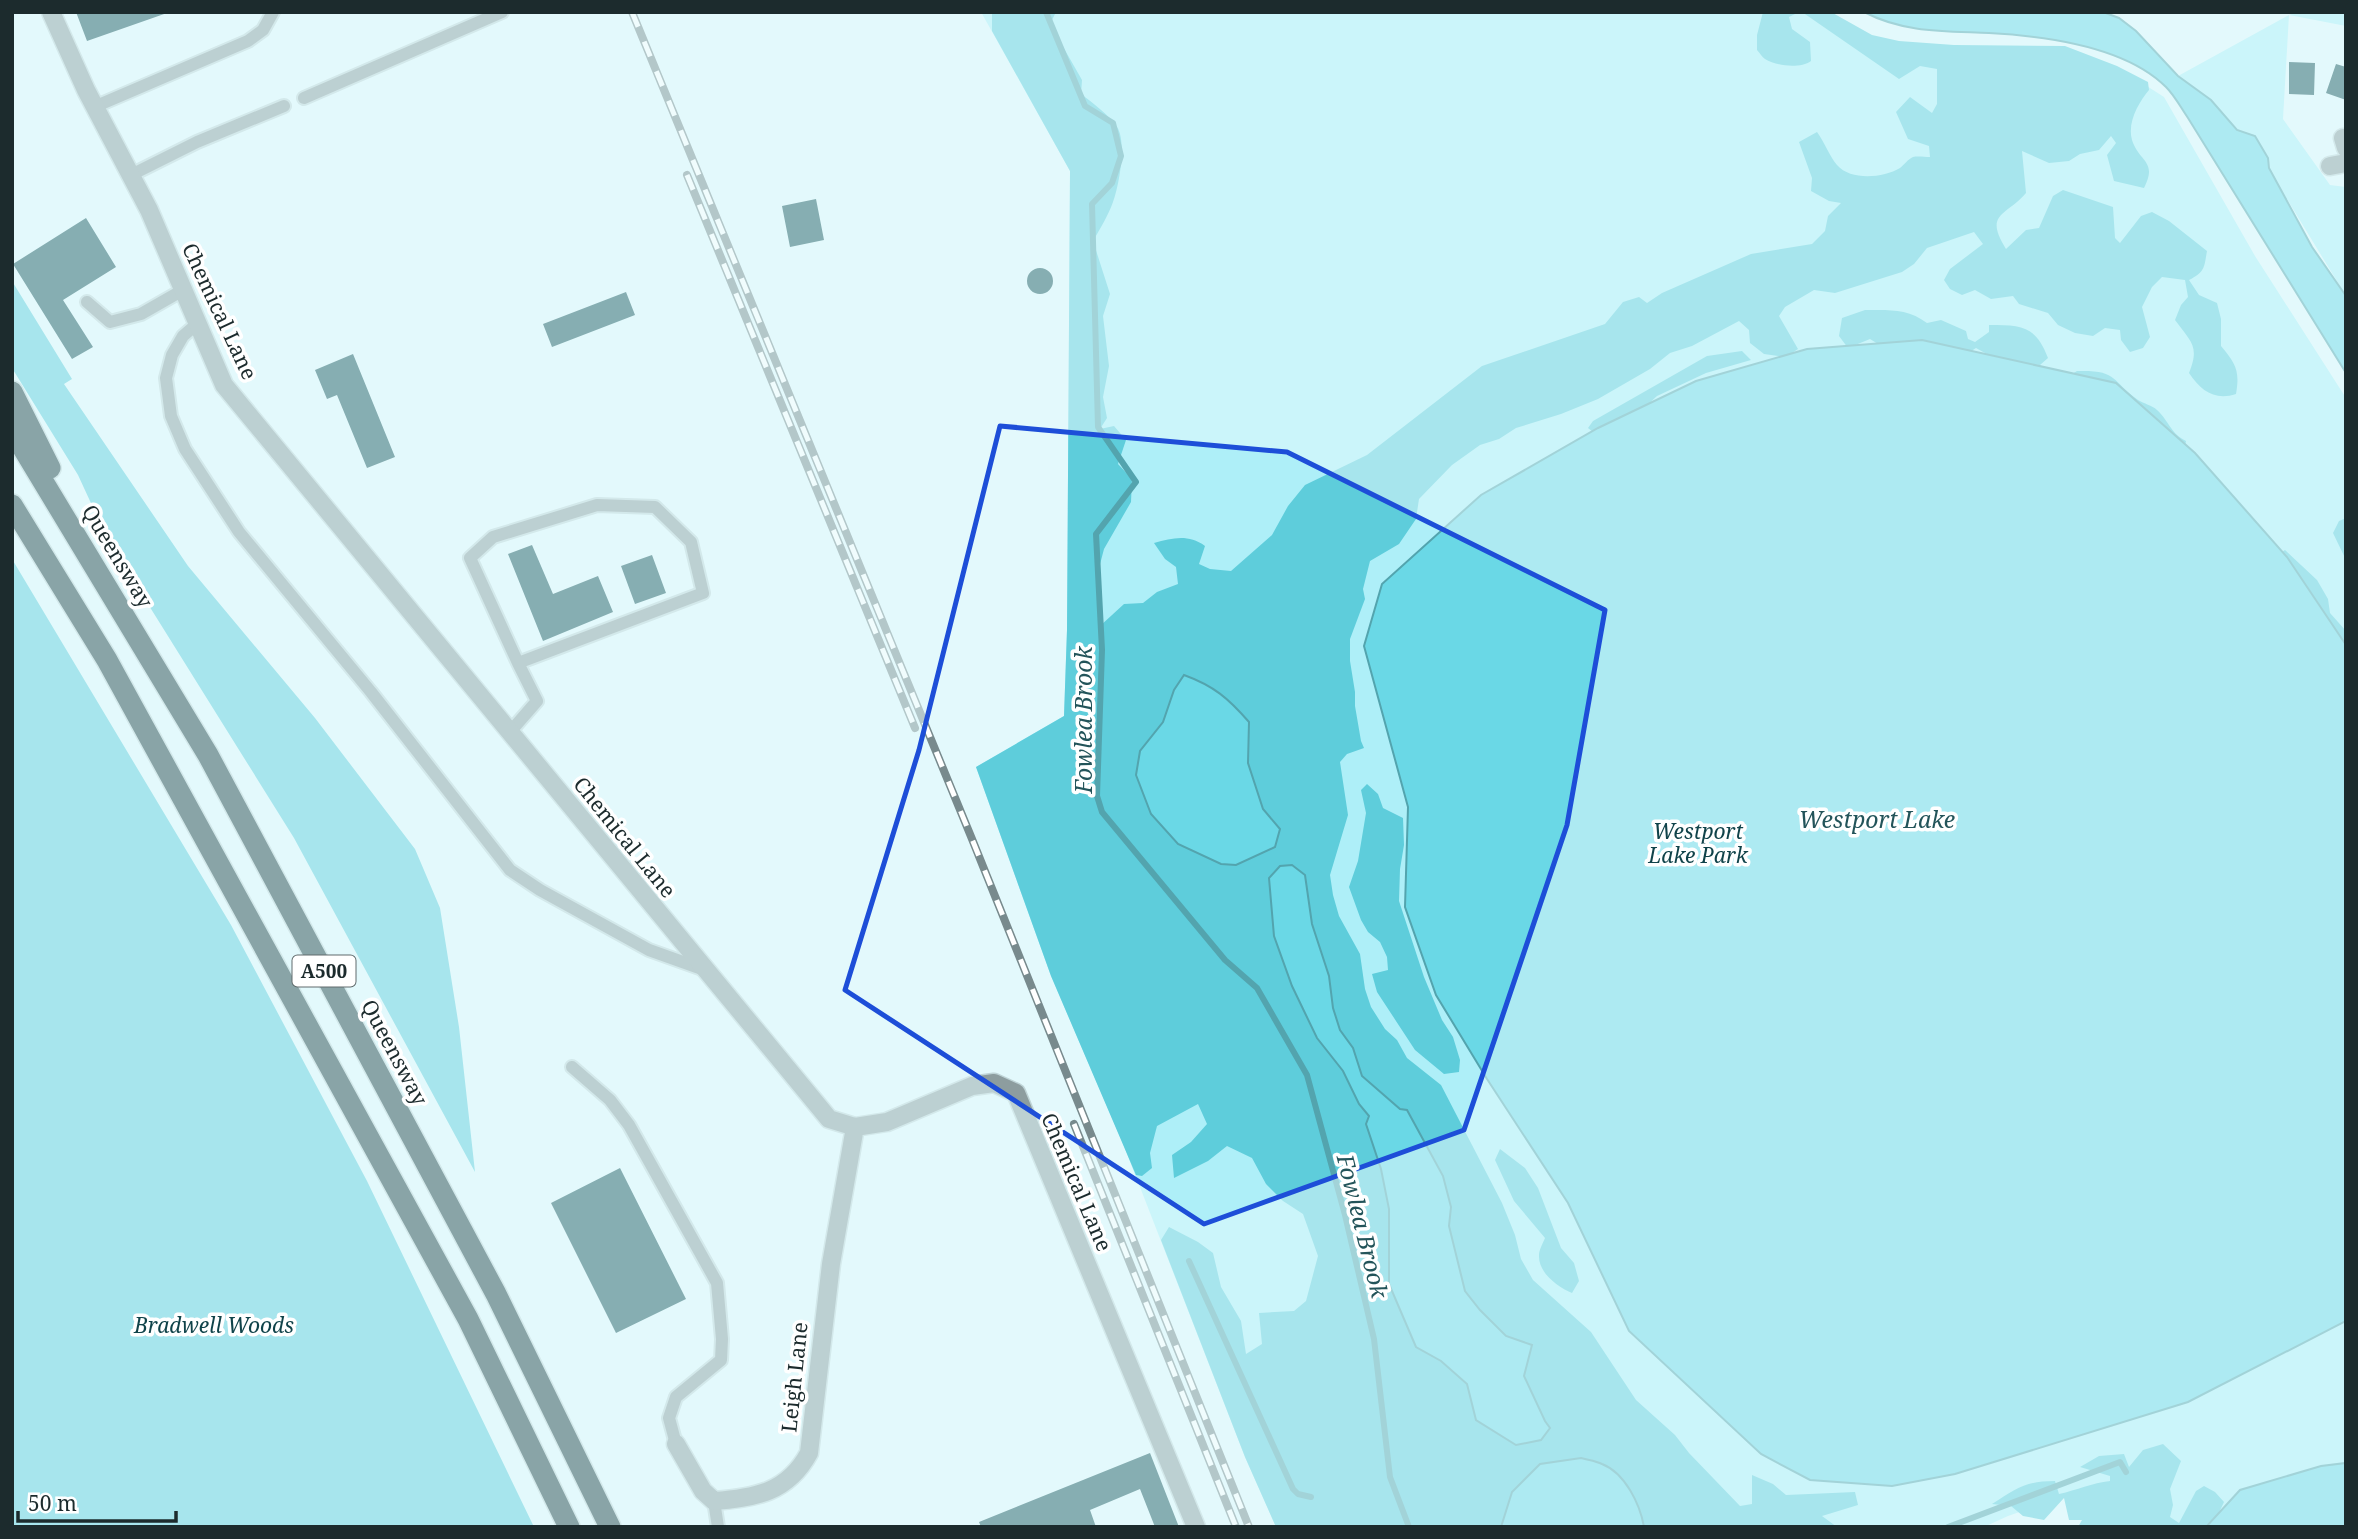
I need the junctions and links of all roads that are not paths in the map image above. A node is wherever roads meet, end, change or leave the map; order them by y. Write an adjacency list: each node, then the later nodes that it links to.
1 (51, 12): 6 (street, Chemical Lane)
2 (273, 12): 6 (lane)
3 (502, 12): 4 (lane)
4 (304, 98)
5 (284, 106): 7 (lane)
6 (94, 107): 7 (street, Chemical Lane)
7 (131, 175): 8 (street, Chemical Lane)
8 (183, 290): 9 (lane); 10 (street, Chemical Lane)
9 (87, 302)
10 (198, 323): 16 (street, Chemical Lane); 17 (lane)
11 (12, 392): 14 (highway)
12 (12, 430): 14 (highway, Queensway / A500)
13 (12, 505): 22 (highway, A500)
14 (109, 588): 23 (highway, Queensway / A500)
15 (518, 663): 15 (lane); 16 (lane)
16 (510, 732): 17 (street, Chemical Lane)
17 (705, 970): 19 (street, Chemical Lane)
18 (572, 1067): 20 (lane)
19 (855, 1127): 21 (street, Leigh Lane); 25 (street, Chemical Lane)
20 (676, 1444): 21 (street)
21 (714, 1501): 24 (lane)
22 (569, 1527)
23 (610, 1527)
24 (718, 1527)
25 (1196, 1527)

